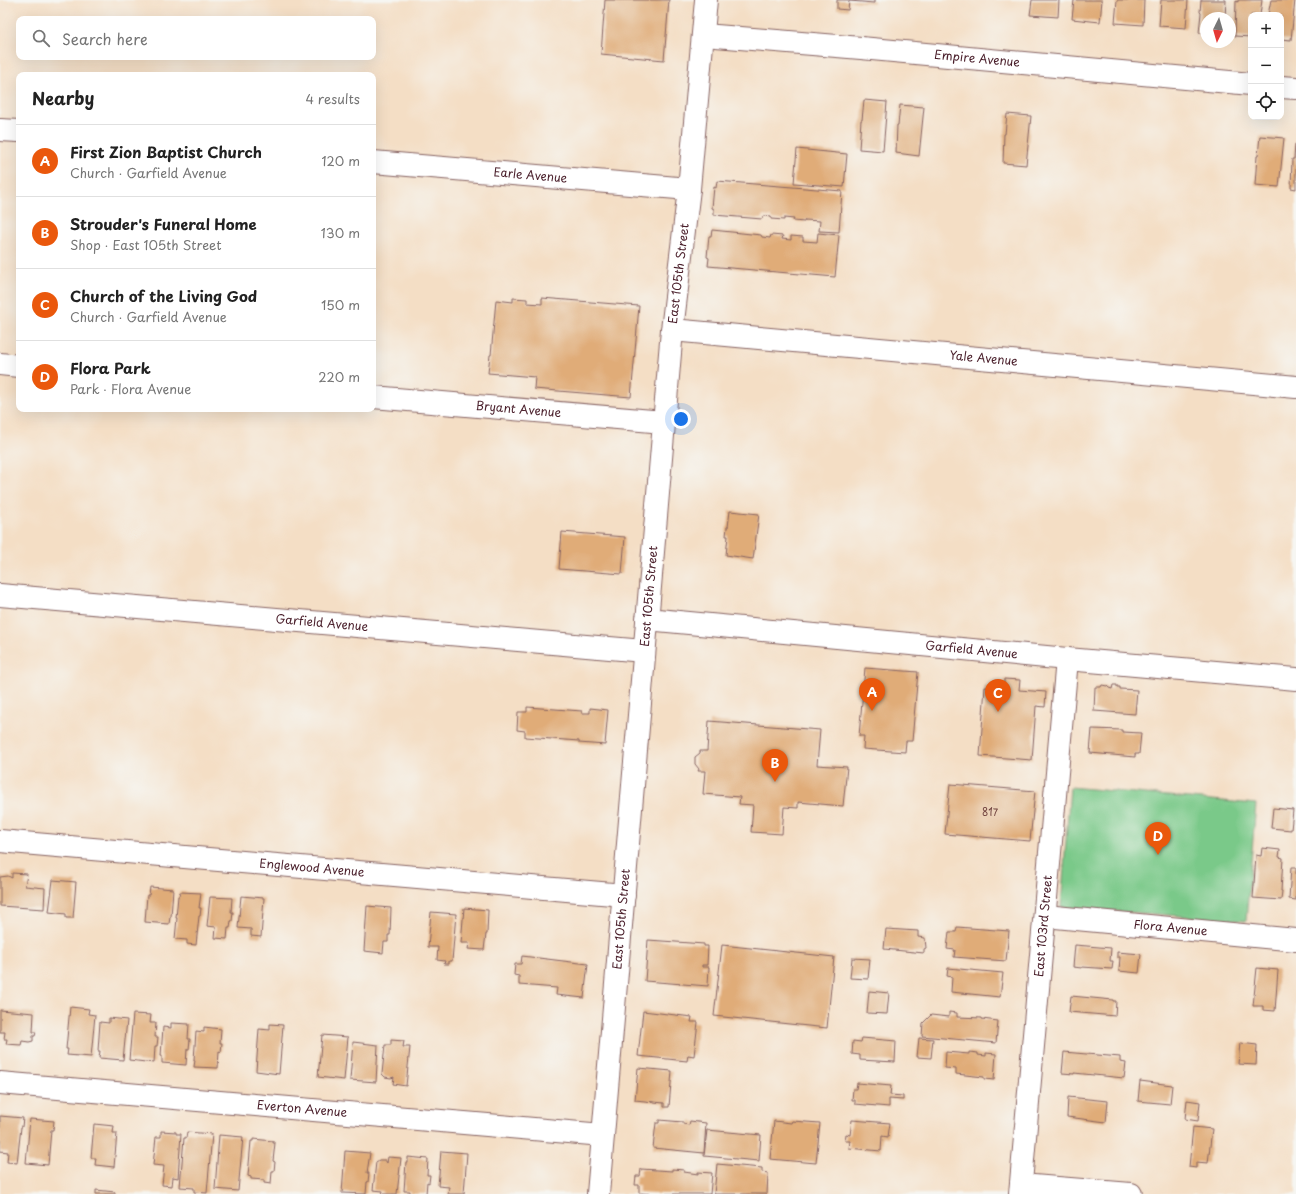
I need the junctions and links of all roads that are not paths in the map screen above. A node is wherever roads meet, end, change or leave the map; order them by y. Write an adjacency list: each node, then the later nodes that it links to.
1 (706, 0): 2 (street, East 105th Street)
2 (704, 35): 3 (street, Empire Avenue); 9 (street, East 105th Street)
3 (1248, 84)
4 (1284, 87): 5 (street)
5 (1296, 88)
6 (0, 130): 7 (street)
7 (16, 131)
8 (376, 162): 9 (street, Earle Avenue)
9 (689, 188): 10 (street, East 105th Street)
10 (672, 330): 13 (street, Yale Avenue); 15 (street, East 105th Street)
11 (0, 364): 12 (street)
12 (16, 366)
13 (1296, 387)
14 (376, 397): 15 (street, Bryant Avenue)
15 (664, 422): 17 (street, East 105th Street)
16 (0, 595): 18 (street, Garfield Avenue)
17 (647, 619): 18 (street, East 105th Street); 19 (street, Garfield Avenue)
18 (644, 651): 22 (street, East 105th Street)
19 (1067, 659): 20 (street, Garfield Avenue); 23 (street, East 103rd Street)
20 (1296, 679)
21 (0, 841): 22 (street, Englewood Avenue)
22 (624, 895): 26 (street, East 105th Street)
23 (1045, 916): 24 (street, Flora Avenue); 27 (street, East 103rd Street)
24 (1296, 940)
25 (0, 1083): 26 (street, Everton Avenue)
26 (603, 1135): 28 (street, East 105th Street)
27 (1021, 1189): 29 (street)
28 (598, 1194)
29 (1131, 1194)

